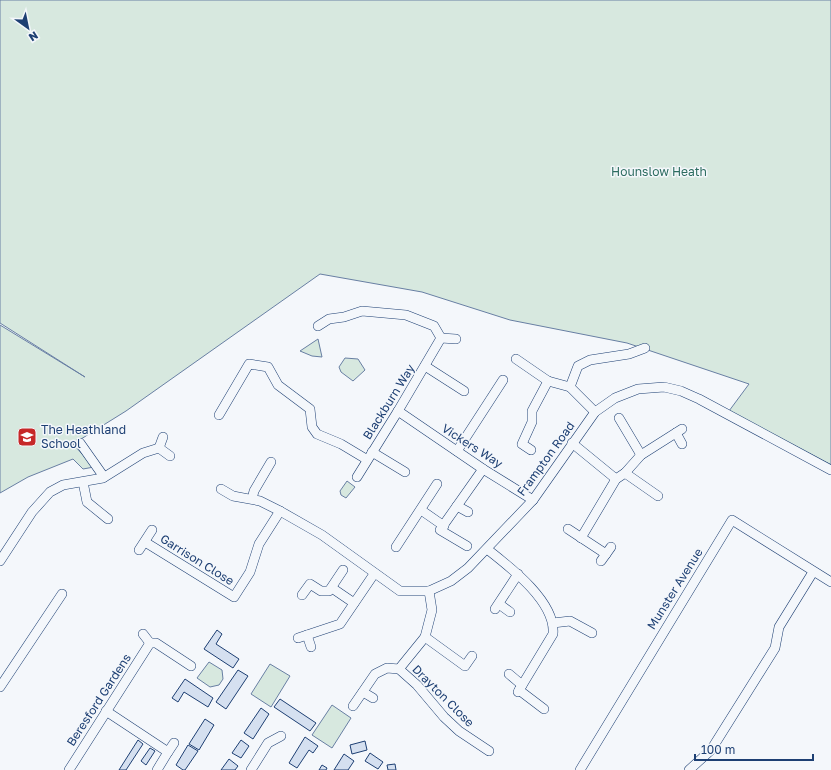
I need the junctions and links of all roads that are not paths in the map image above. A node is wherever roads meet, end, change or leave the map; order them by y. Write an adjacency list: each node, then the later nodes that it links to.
1 (318, 326): 2 (street)
2 (441, 338): 3 (street); 6 (street, Blackburn Way)
3 (456, 339)
4 (645, 348): 9 (street)
5 (516, 360): 8 (street)
6 (425, 366): 10 (street); 11 (street, Blackburn Way)
7 (503, 380): 21 (street)
8 (548, 381): 9 (street); 20 (street)
9 (570, 387): 12 (street)
10 (464, 391)
11 (398, 411): 21 (street, Vickers Way); 24 (street, Blackburn Way)
12 (596, 412): 17 (street, Frampton Road); 27 (street, Frampton Road)
13 (219, 415): 24 (street)
14 (619, 418): 22 (street)
15 (163, 437): 19 (street)
16 (80, 443): 30 (street)
17 (572, 443): 32 (street); 38 (street, Frampton Road)
18 (682, 444): 22 (street)
19 (159, 448): 23 (street); 30 (street)
20 (531, 450)
21 (457, 451): 26 (street, Vickers Way)
22 (641, 455): 29 (street)
23 (170, 456)
24 (369, 456): 28 (street); 31 (street, Blackburn Way)
25 (271, 462): 37 (street)
26 (483, 468): 38 (street, Vickers Way); 39 (street)
27 (831, 470)
28 (405, 472)
29 (625, 473): 32 (street); 36 (street)
30 (104, 477): 33 (street)
31 (357, 477)
32 (616, 479): 49 (street)
33 (83, 482): 44 (street); 56 (street)
34 (437, 484): 40 (street)
35 (221, 489): 37 (street, Frampton Road)
36 (658, 496)
37 (256, 500): 41 (street, Frampton Road)
38 (534, 500): 53 (street, Frampton Road)
39 (457, 506): 43 (street); 46 (street)
40 (421, 510): 46 (street); 52 (street)
41 (280, 511): 50 (street, Garrison Close); 59 (street, Frampton Road)
42 (730, 511): 45 (street)
43 (468, 512)
44 (108, 519)
45 (732, 520): 58 (street); 92 (street, Munster Avenue)
46 (444, 526): 51 (street)
47 (568, 529): 49 (street)
48 (152, 530): 50 (street)
49 (581, 538): 55 (street)
50 (145, 542): 54 (street)
51 (467, 546)
52 (396, 547)
53 (487, 549): 60 (street); 63 (street, Frampton Road)
54 (139, 550)
55 (606, 554)
56 (0, 561)
57 (343, 570): 62 (street)
58 (813, 572): 61 (street); 93 (street)
59 (374, 574): 63 (street, Frampton Road); 66 (street)
60 (518, 574): 67 (street); 68 (street)
61 (831, 582)
62 (332, 588): 65 (street); 66 (street)
63 (429, 591): 71 (street)
64 (62, 594): 78 (street)
65 (302, 595)
66 (354, 603): 73 (street)
67 (510, 612)
68 (553, 623): 69 (street); 79 (street)
69 (592, 633)
70 (143, 634): 72 (street)
71 (424, 637): 74 (street); 76 (street)
72 (150, 643): 75 (street); 84 (street, Beresford Gardens)
73 (310, 647)
74 (472, 656)
75 (191, 666)
76 (399, 670): 80 (street, Drayton Close); 87 (street, Drayton Close)
77 (509, 674): 79 (street)
78 (0, 687)
79 (520, 689): 83 (street)
80 (363, 692): 81 (street); 82 (street, Drayton Close)
81 (373, 698)
82 (353, 706)
83 (544, 709)
84 (106, 711): 88 (street); 89 (street, Beresford Gardens)
85 (281, 736): 91 (street)
86 (174, 743): 88 (street)
87 (489, 751)
88 (168, 752): 90 (street)
89 (69, 770)
90 (157, 770)
91 (250, 770)
92 (579, 770)
93 (689, 770)

